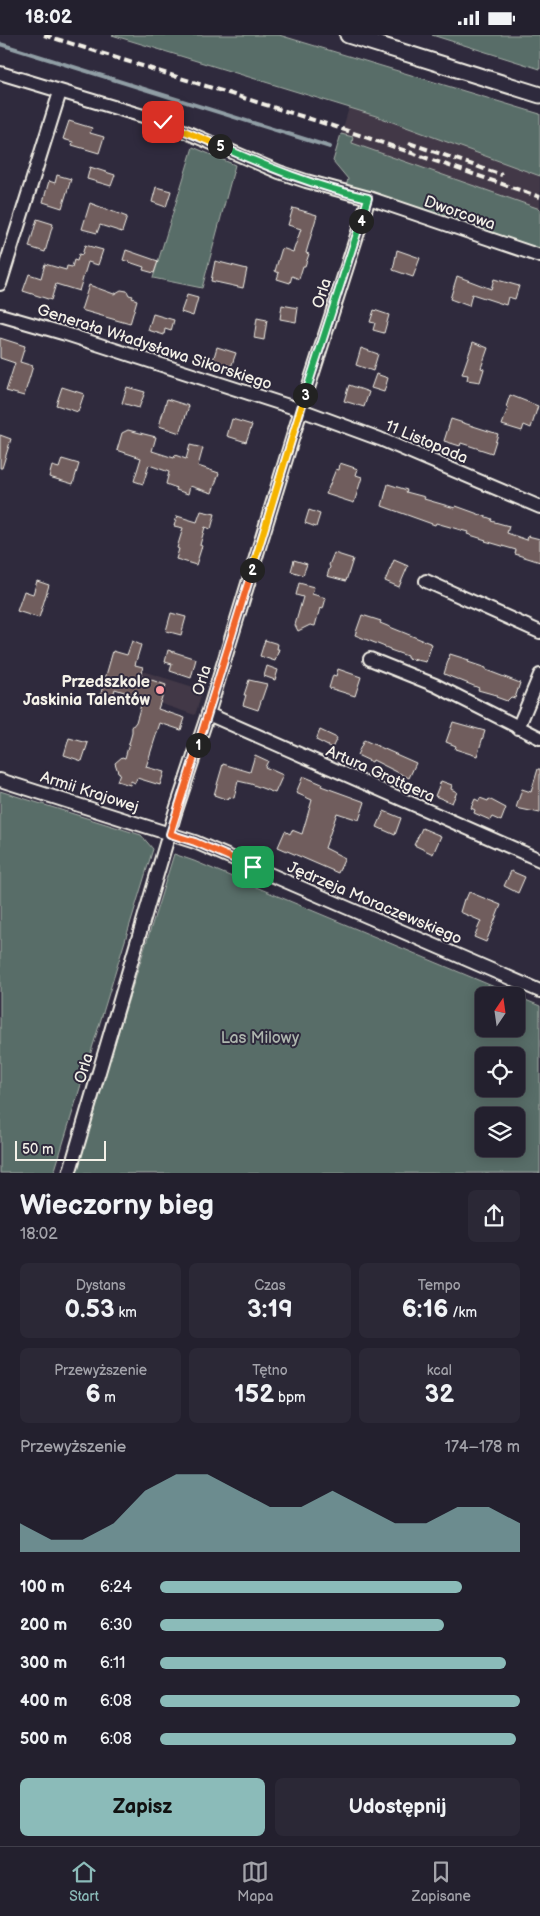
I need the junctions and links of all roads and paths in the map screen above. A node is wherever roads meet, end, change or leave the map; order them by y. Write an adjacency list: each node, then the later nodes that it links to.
1 (348, 35): 4 (main road)
2 (0, 73): 3 (street, Dworcowa)
3 (60, 92): 5 (street, Dworcowa); 7 (street)
4 (540, 95)
5 (368, 198): 6 (street, Dworcowa); 9 (street, Orla)
6 (540, 256)
7 (0, 284)
8 (0, 315): 9 (street, Generała Władysława Sikorskiego)
9 (301, 410): 10 (street, 11 Listopada); 15 (street, Orla)
10 (540, 507)
11 (426, 581): 12 (street)
12 (540, 632)
13 (370, 659): 16 (street)
14 (540, 675): 16 (street)
15 (208, 714): 19 (street, Orla); 20 (street, Artura Grottgera)
16 (518, 728): 17 (street)
17 (540, 738)
18 (0, 780): 19 (street, Armii Krajowej)
19 (170, 834): 21 (street, Jędrzeja Moraczewskiego); 22 (street, Orla)
20 (540, 860)
21 (540, 991)
22 (69, 1173)

